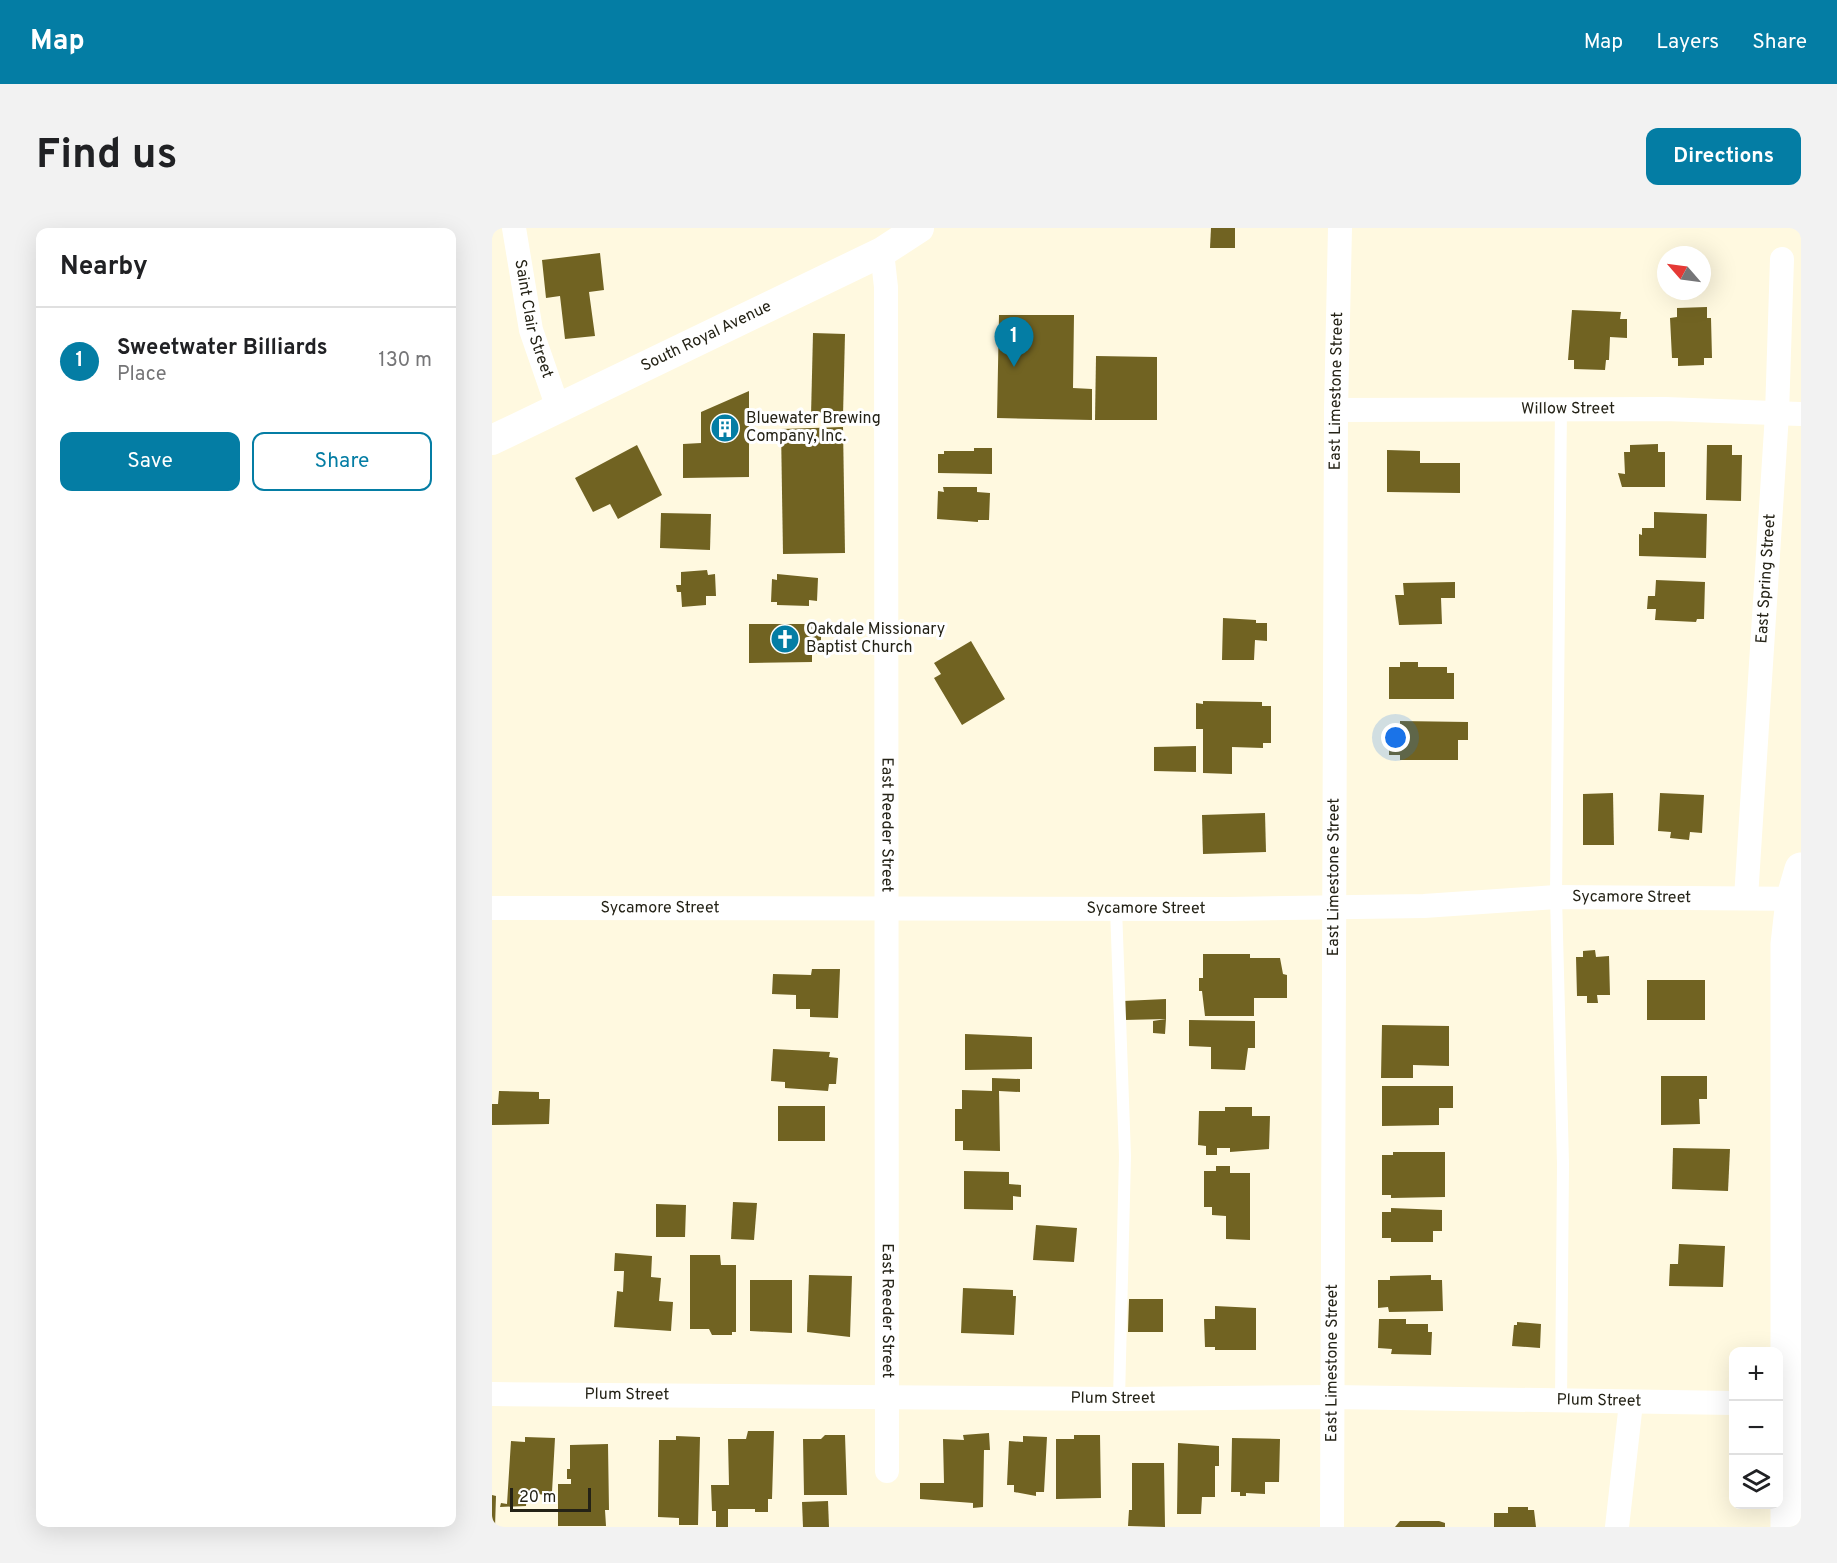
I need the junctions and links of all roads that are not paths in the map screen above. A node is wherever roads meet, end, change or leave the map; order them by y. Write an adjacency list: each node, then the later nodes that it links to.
1 (514, 228): 6 (street, Saint Clair Street)
2 (919, 228): 4 (street, South Royal Avenue)
3 (1340, 228): 8 (street, East Limestone Street)
4 (882, 252): 6 (street, South Royal Avenue); 19 (street, East Reeder Street)
5 (1782, 259): 9 (street, East Spring Street)
6 (558, 408): 11 (street, South Royal Avenue)
7 (1561, 408): 8 (street, Willow Street); 9 (street, Willow Street); 13 (lane)
8 (1336, 410): 18 (street, East Limestone Street)
9 (1777, 414): 10 (street, Willow Street); 14 (street, East Spring Street)
10 (1801, 414)
11 (492, 440)
12 (1801, 869): 15 (main road)
13 (1556, 897): 14 (street, Sycamore Street); 18 (street, Sycamore Street); 24 (lane)
14 (1746, 898): 15 (street, Sycamore Street)
15 (1796, 900): 27 (main road)
16 (492, 908): 19 (street, Sycamore Street)
17 (1116, 908): 18 (street, Sycamore Street); 19 (street, Sycamore Street); 23 (lane)
18 (1334, 908): 21 (street, East Limestone Street)
19 (886, 910): 22 (street, East Reeder Street)
20 (492, 1394): 22 (street, Plum Street)
21 (1332, 1397): 23 (street, Plum Street); 24 (street, Plum Street); 29 (street, East Limestone Street)
22 (886, 1398): 23 (street, Plum Street); 28 (street, East Reeder Street)
23 (1119, 1399)
24 (1561, 1401): 25 (street, Plum Street)
25 (1631, 1403): 26 (street, Plum Street); 30 (street)
26 (1729, 1403)
27 (1789, 1403): 31 (main road)
28 (887, 1471)
29 (1332, 1527)
30 (1617, 1527)
31 (1787, 1527)

